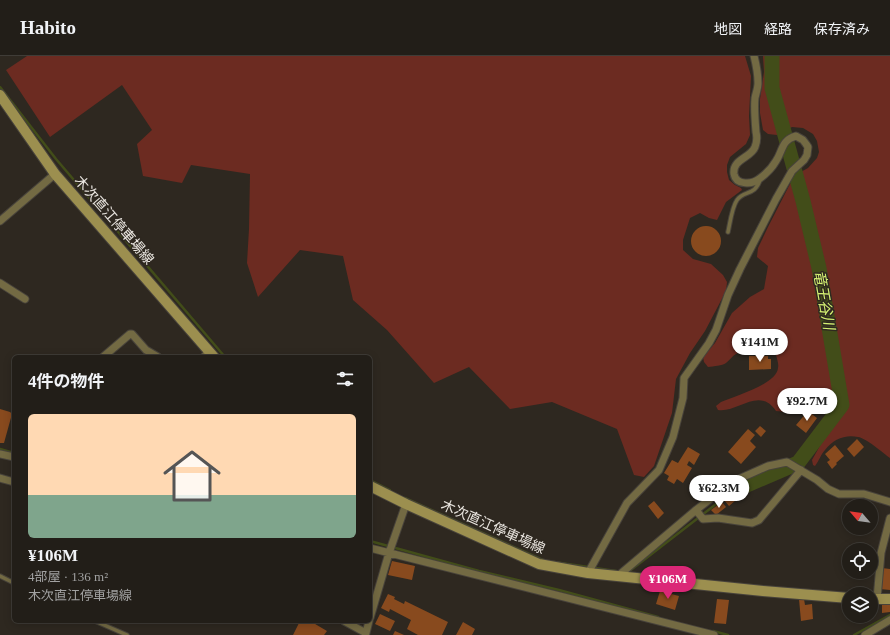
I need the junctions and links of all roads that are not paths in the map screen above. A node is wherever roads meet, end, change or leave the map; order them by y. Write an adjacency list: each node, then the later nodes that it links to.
1 (754, 56): 4 (street)
2 (0, 95): 3 (main road, 木次直江停車場線)
3 (55, 174): 5 (street); 11 (main road, 木次直江停車場線)
4 (760, 178): 6 (lane); 24 (street)
5 (0, 221)
6 (728, 232)
7 (0, 283): 8 (street)
8 (25, 299)
9 (104, 355): 10 (street)
10 (155, 355)
11 (209, 355)
12 (0, 454): 13 (street)
13 (12, 457)
14 (801, 470): 18 (street); 20 (street); 20 (street)
15 (0, 478): 16 (street)
16 (12, 481)
17 (372, 487): 19 (main road, 木次直江停車場線)
18 (890, 502)
19 (406, 504): 23 (street); 24 (main road, 木次直江停車場線)
20 (696, 510): 26 (street)
21 (890, 518): 28 (street)
22 (372, 549): 23 (street)
23 (389, 553): 32 (street); 38 (street)
24 (588, 573): 26 (main road, 木次直江停車場線)
25 (0, 576): 27 (lane)
26 (618, 576): 29 (main road, 木次直江停車場線)
27 (12, 582)
28 (876, 587)
29 (842, 597)
30 (878, 599): 31 (main road)
31 (890, 599)
32 (372, 613)
33 (890, 620): 39 (street)
34 (100, 623): 37 (lane)
35 (348, 623): 36 (street)
36 (369, 623)
37 (127, 635)
38 (714, 635)
39 (865, 635)

